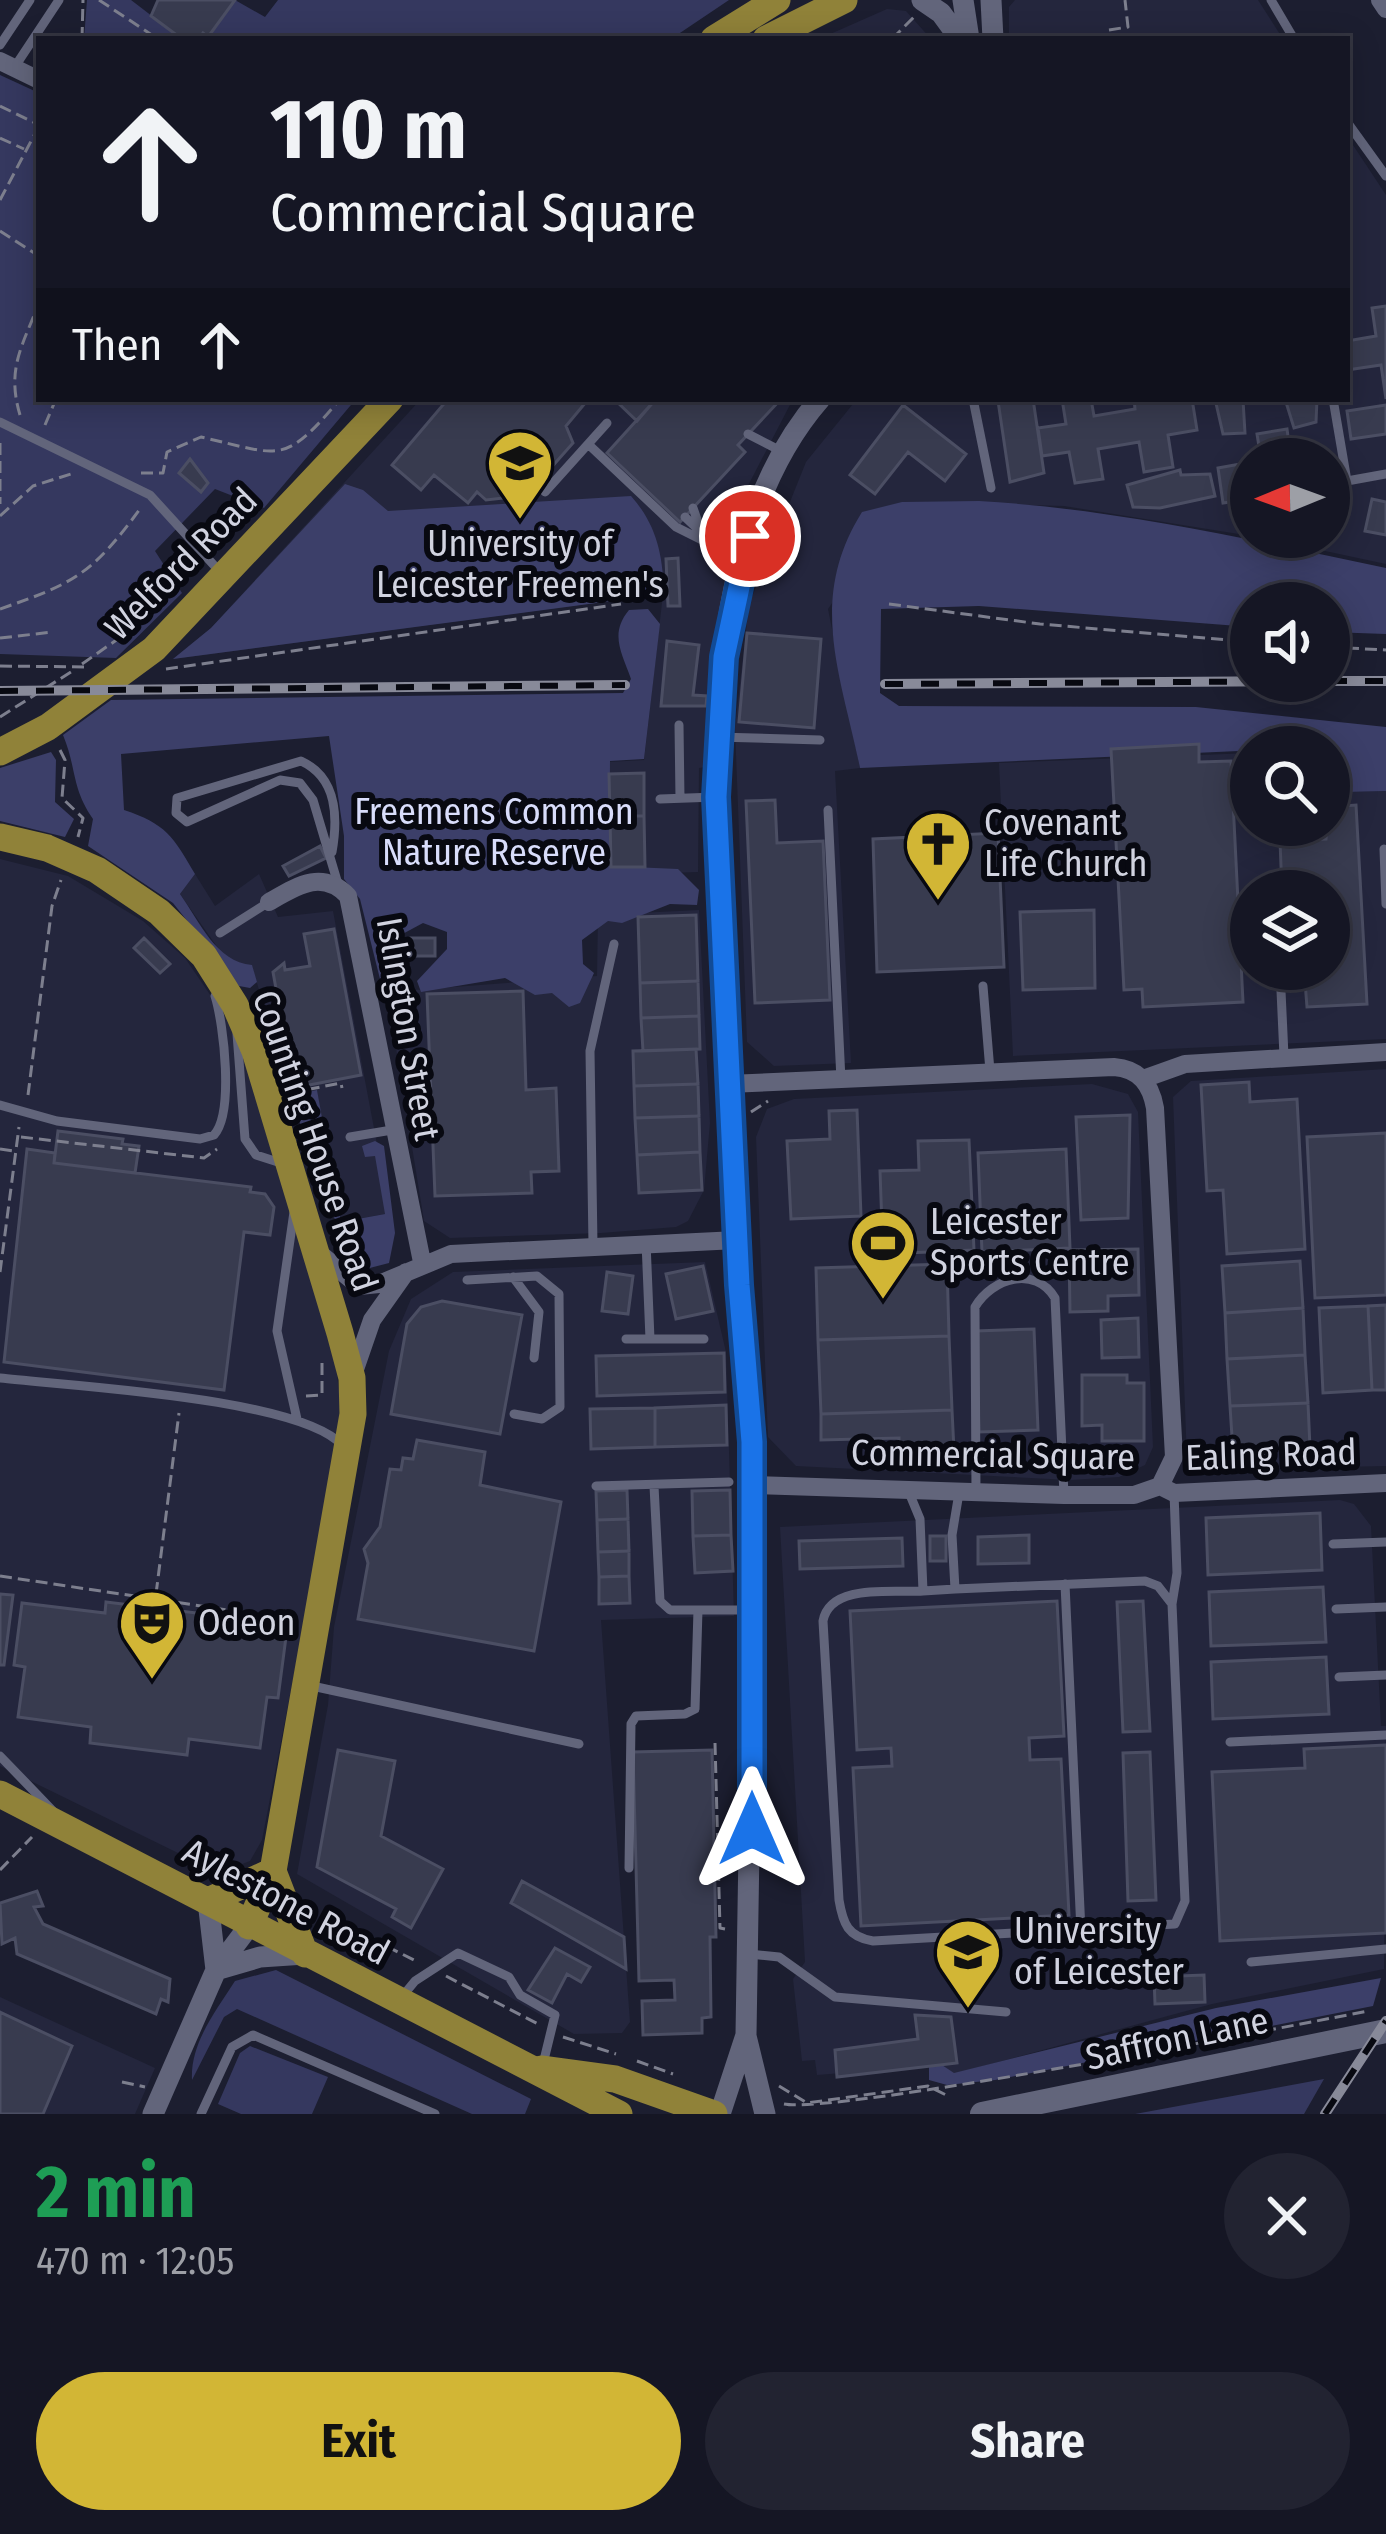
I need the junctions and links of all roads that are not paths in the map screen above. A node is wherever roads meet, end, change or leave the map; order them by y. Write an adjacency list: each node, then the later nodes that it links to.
1 (30, 0): 17 (lane)
2 (59, 0): 18 (lane)
3 (777, 0): 11 (main road)
4 (844, 0): 12 (main road)
5 (963, 0): 14 (street)
6 (991, 0): 15 (street)
7 (1270, 0): 16 (lane)
8 (1380, 0): 10 (street)
9 (928, 4): 13 (street)
10 (1386, 9)
11 (719, 36)
12 (772, 36)
13 (961, 36)
14 (964, 36)
15 (993, 36)
16 (1292, 36)
17 (0, 45)
18 (7, 64): 19 (street)
19 (36, 78)
20 (1350, 126): 21 (lane)
21 (1386, 176)
22 (387, 402): 39 (main road, Welford Road)
23 (818, 402): 30 (street)
24 (974, 402): 32 (lane)
25 (1334, 402): 31 (lane)
26 (0, 422): 39 (lane)
27 (607, 423): 29 (lane)
28 (748, 434): 30 (lane)
29 (588, 444): 33 (lane); 37 (lane)
30 (783, 453): 38 (street)
31 (1386, 474)
32 (991, 488)
33 (545, 492)
34 (693, 508): 36 (lane)
35 (685, 517): 36 (lane)
36 (702, 533): 37 (lane)
37 (707, 546): 38 (lane)
38 (742, 560): 41 (street)
39 (224, 578): 43 (main road, Welford Road)
40 (679, 725): 45 (lane)
41 (716, 736): 42 (lane); 44 (street)
42 (820, 740)
43 (0, 752)
44 (716, 797): 45 (lane); 64 (street)
45 (680, 798): 46 (lane)
46 (660, 799)
47 (828, 810): 63 (lane)
48 (0, 837): 55 (main road, Counting House Road)
49 (1384, 850): 53 (lane)
50 (332, 852): 50 (lane); 51 (lane)
51 (338, 886): 52 (street, Islington Street); 66 (street, Islington Street)
52 (269, 902): 55 (lane)
53 (1386, 904)
54 (614, 944): 72 (lane)
55 (212, 945): 58 (main road, Counting House Road); 65 (lane)
56 (983, 986): 61 (lane)
57 (1281, 990): 60 (lane)
58 (235, 1005): 68 (main road, Counting House Road); 68 (lane)
59 (1386, 1052): 60 (street)
60 (1283, 1056): 62 (street)
61 (990, 1072): 62 (street); 63 (street)
62 (1143, 1079): 93 (street, Commercial Square)
63 (841, 1080): 64 (street)
64 (728, 1084): 70 (street)
65 (0, 1105)
66 (392, 1130): 67 (lane); 75 (street, Islington Street)
67 (350, 1137)
68 (289, 1166): 69 (main road, Counting House Road)
69 (299, 1196): 73 (main road, Counting House Road); 85 (lane)
70 (736, 1240): 71 (street); 89 (street)
71 (646, 1242): 72 (street); 79 (lane)
72 (593, 1245): 74 (street)
73 (316, 1250): 75 (street); 83 (main road, Counting House Road)
74 (504, 1251): 75 (street); 76 (lane)
75 (415, 1265): 83 (street)
76 (509, 1277): 77 (lane); 81 (lane); 84 (lane)
77 (467, 1280)
78 (626, 1339): 79 (lane)
79 (650, 1339): 80 (lane)
80 (704, 1339)
81 (534, 1358)
82 (0, 1378): 85 (lane)
83 (352, 1378): 86 (main road, Counting House Road)
84 (514, 1414)
85 (298, 1419): 86 (lane)
86 (348, 1451): 108 (main road, Counting House Road)
87 (728, 1482): 91 (lane)
88 (1386, 1483): 93 (street, Ealing Road)
89 (753, 1485): 92 (street, Commercial Square); 104 (street)
90 (596, 1486): 91 (lane)
91 (654, 1486): 103 (lane)
92 (908, 1490): 94 (street, Commercial Square); 100 (lane)
93 (1167, 1490): 95 (street, Commercial Square); 101 (lane)
94 (968, 1494): 95 (street, Commercial Square); 95 (lane); 99 (lane)
95 (1064, 1496)
96 (1386, 1542): 97 (lane)
97 (1333, 1544)
98 (1065, 1584): 99 (lane); 101 (lane); 120 (lane)
99 (955, 1588): 100 (lane)
100 (922, 1591): 120 (lane)
101 (1172, 1604): 120 (lane)
102 (1386, 1607): 105 (lane)
103 (698, 1610): 104 (lane); 115 (lane)
104 (752, 1610): 123 (street)
105 (1336, 1610)
106 (1386, 1675): 107 (lane)
107 (1339, 1677)
108 (307, 1685): 111 (lane); 116 (main road, Counting House Road)
109 (1386, 1735): 110 (lane)
110 (1230, 1742)
111 (580, 1744)
112 (0, 1756): 114 (lane)
113 (0, 1794): 114 (main road, Aylestone Road)
114 (59, 1823): 117 (main road, Aylestone Road)
115 (629, 1868)
116 (273, 1871): 117 (main road); 118 (main road); 119 (main road, Counting House Road)
117 (208, 1901): 119 (main road, Aylestone Road); 125 (street)
118 (291, 1918): 119 (main road); 122 (main road)
119 (249, 1926): 122 (main road, Aylestone Road); 125 (street)
120 (1081, 1931)
121 (1386, 1949): 124 (lane)
122 (305, 1954): 125 (street); 126 (main road, Aylestone Road)
123 (749, 1954): 127 (lane); 129 (street)
124 (1251, 1962)
125 (216, 1970): 131 (street)
126 (398, 2002): 130 (main road, Aylestone Road); 130 (lane)
127 (1006, 2012)
128 (1386, 2031): 137 (main road, Saffron Lane)
129 (746, 2035): 135 (street); 136 (street)
130 (542, 2069): 134 (main road, Aylestone Road); 135 (main road, Aylestone Road)
131 (153, 2114)
132 (201, 2114): 133 (lane)
133 (435, 2114)
134 (620, 2114)
135 (717, 2114)
136 (765, 2114)
137 (982, 2114)

